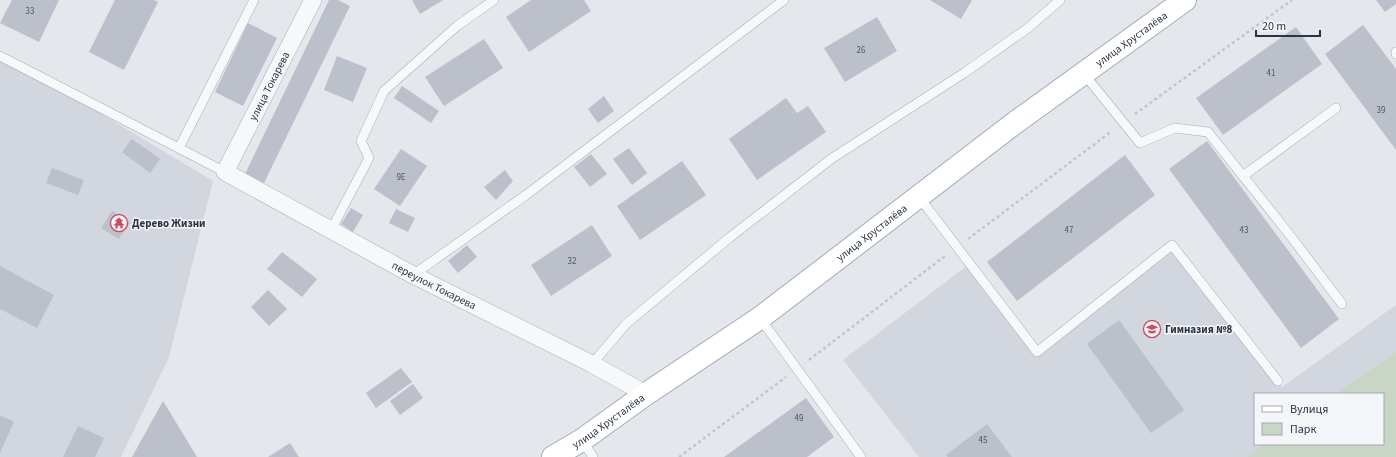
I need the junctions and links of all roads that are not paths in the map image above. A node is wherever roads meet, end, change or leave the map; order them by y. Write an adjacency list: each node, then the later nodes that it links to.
1 (254, 0): 10 (lane)
2 (313, 0): 11 (street, улица Токарева)
3 (494, 0): 14 (lane)
4 (784, 0): 15 (lane)
5 (1060, 0): 18 (lane)
6 (1185, 0): 8 (main road, улица Хрусталёва)
7 (0, 56): 10 (lane)
8 (1084, 74): 12 (lane); 13 (main road, улица Хрусталёва)
9 (1336, 108): 12 (lane)
10 (179, 148): 11 (lane)
11 (225, 172): 14 (street, переулок Токарева)
12 (1243, 176): 16 (lane)
13 (919, 197): 17 (main road, улица Хрусталёва); 19 (lane)
14 (331, 230): 15 (street, переулок Токарева)
15 (413, 275): 18 (street, переулок Токарева)
16 (1342, 304)
17 (760, 318): 20 (main road, улица Хрусталёва); 23 (lane)
18 (592, 364): 20 (street, переулок Токарева)
19 (1278, 382)
20 (646, 394): 21 (main road, улица Хрусталёва)
21 (587, 448): 22 (main road, улица Хрусталёва)
22 (553, 457)
23 (861, 457)

